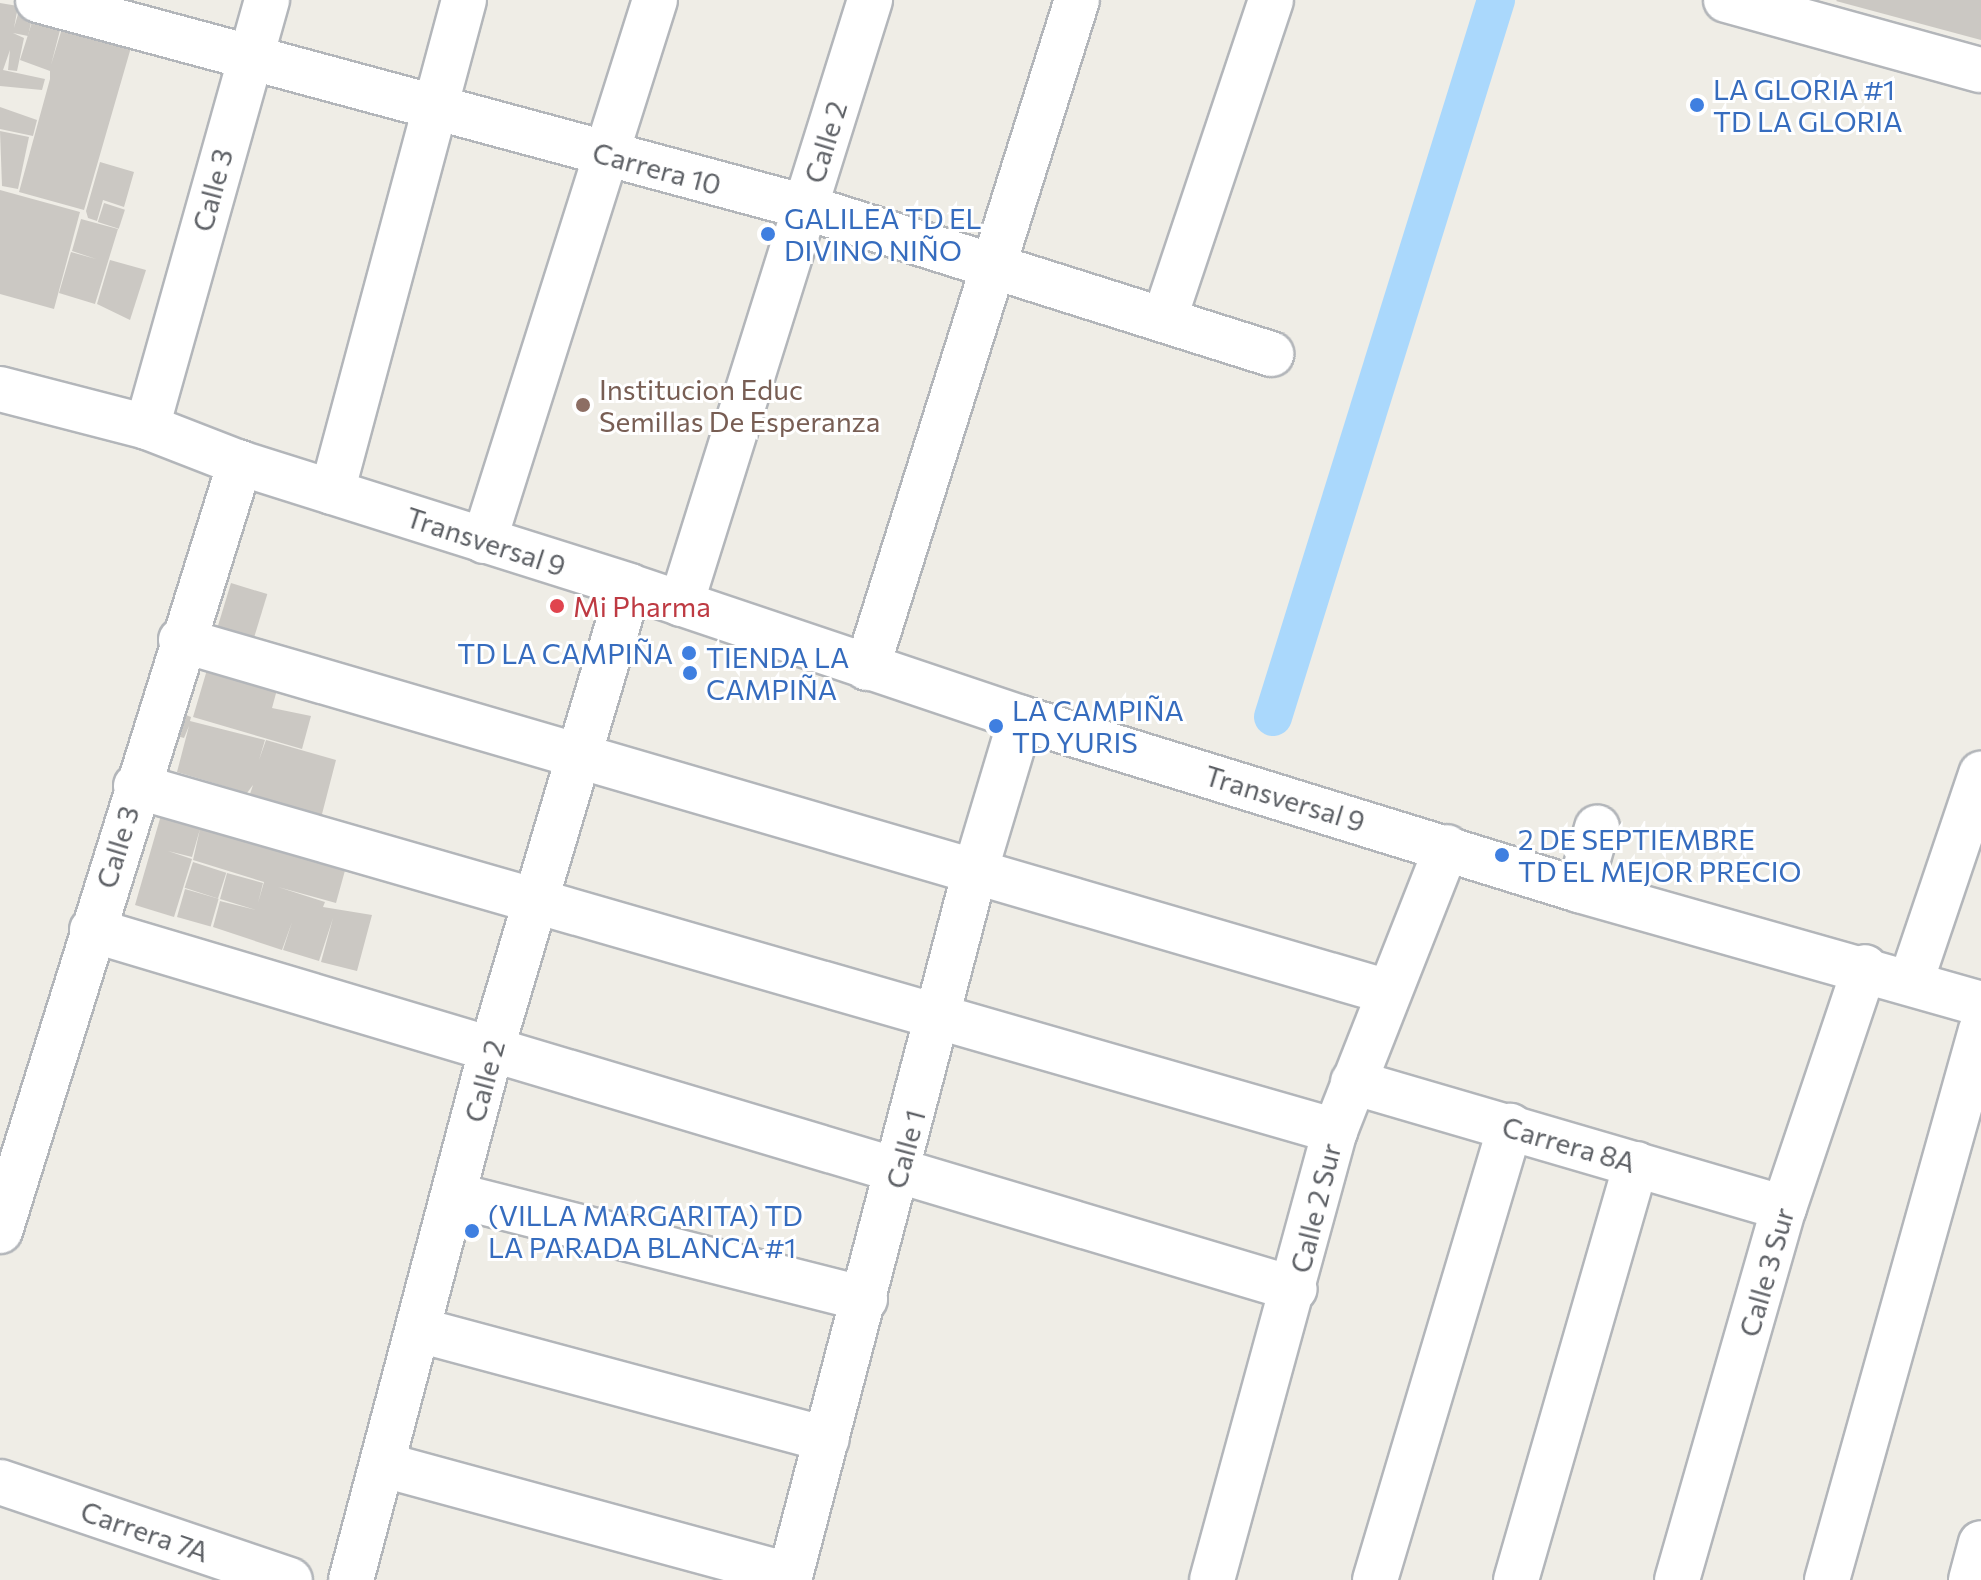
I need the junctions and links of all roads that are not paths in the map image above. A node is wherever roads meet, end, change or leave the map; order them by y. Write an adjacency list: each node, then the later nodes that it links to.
1 (38, 0): 9 (street, Carrera 10)
2 (267, 0): 9 (street, Calle 3)
3 (464, 0): 11 (street)
4 (655, 0): 12 (street)
5 (870, 0): 13 (street, Calle 2)
6 (1077, 0): 14 (street)
7 (1271, 0): 15 (street)
8 (1726, 0): 10 (street)
9 (248, 60): 11 (street, Carrera 10); 18 (street, Calle 3)
10 (1981, 70)
11 (431, 108): 12 (street, Carrera 10); 20 (street)
12 (607, 154): 13 (street, Carrera 10); 21 (street)
13 (805, 207): 14 (street, Carrera 10); 23 (street, Calle 2)
14 (991, 262): 15 (street, Carrera 10); 25 (street)
15 (1165, 317): 16 (street, Carrera 10)
16 (1271, 354)
17 (0, 389): 18 (street, Transversal 9)
18 (147, 427): 19 (street, Transversal 9)
19 (240, 463): 20 (street, Transversal 9); 24 (street, Calle 3)
20 (332, 492): 21 (street, Transversal 9)
21 (484, 541): 22 (street, Transversal 9)
22 (629, 586): 23 (street, Transversal 9); 27 (street, Calle 2)
23 (681, 604): 25 (street, Transversal 9)
24 (181, 640): 27 (street); 29 (street, Calle 3)
25 (867, 668): 26 (street, Transversal 9)
26 (1021, 718): 31 (street, Transversal 9); 32 (street, Calle 1)
27 (576, 753): 32 (street); 34 (street, Calle 2)
28 (1981, 774): 37 (street)
29 (136, 786): 34 (street); 35 (street, Calle 3)
30 (1597, 828): 33 (street)
31 (1447, 847): 33 (street, Transversal 9); 38 (street, Calle 2 Sur)
32 (974, 875): 38 (street); 40 (street, Calle 1)
33 (1579, 890): 36 (street, Transversal 9)
34 (533, 901): 40 (street); 42 (street, Calle 2)
35 (92, 930): 42 (street); 50 (street, Calle 3)
36 (1865, 967): 37 (street, Transversal 9); 49 (street, Calle 3 Sur)
37 (1911, 981): 39 (street, Transversal 9)
38 (1388, 992): 43 (street, Calle 2 Sur)
39 (1981, 1004)
40 (941, 1015): 45 (street); 47 (street, Calle 1)
41 (1981, 1030): 65 (street)
42 (492, 1047): 47 (street); 48 (street, Calle 2)
43 (1353, 1082): 44 (street, Carrera 8A); 45 (street, Calle 2 Sur)
44 (1510, 1126): 46 (street, Carrera 8A); 62 (street)
45 (1335, 1131): 51 (street, Calle 2 Sur)
46 (1636, 1164): 49 (street, Carrera 8A); 63 (street)
47 (899, 1168): 51 (street); 52 (street, Calle 1)
48 (454, 1195): 52 (street); 53 (street, Calle 2)
49 (1784, 1208): 64 (street, Calle 3 Sur)
50 (0, 1231)
51 (1295, 1289): 61 (street, Calle 2 Sur)
52 (865, 1299): 54 (street, Calle 1)
53 (419, 1330): 54 (street); 55 (street, Calle 2)
54 (827, 1439): 58 (street, Calle 1)
55 (384, 1465): 58 (street); 60 (street, Calle 2)
56 (0, 1482): 59 (street, Carrera 7A)
57 (1981, 1543): 66 (street)
58 (790, 1578)
59 (290, 1580)
60 (351, 1580)
61 (1212, 1580)
62 (1375, 1580)
63 (1516, 1580)
64 (1677, 1580)
65 (1827, 1580)
66 (1971, 1580)

